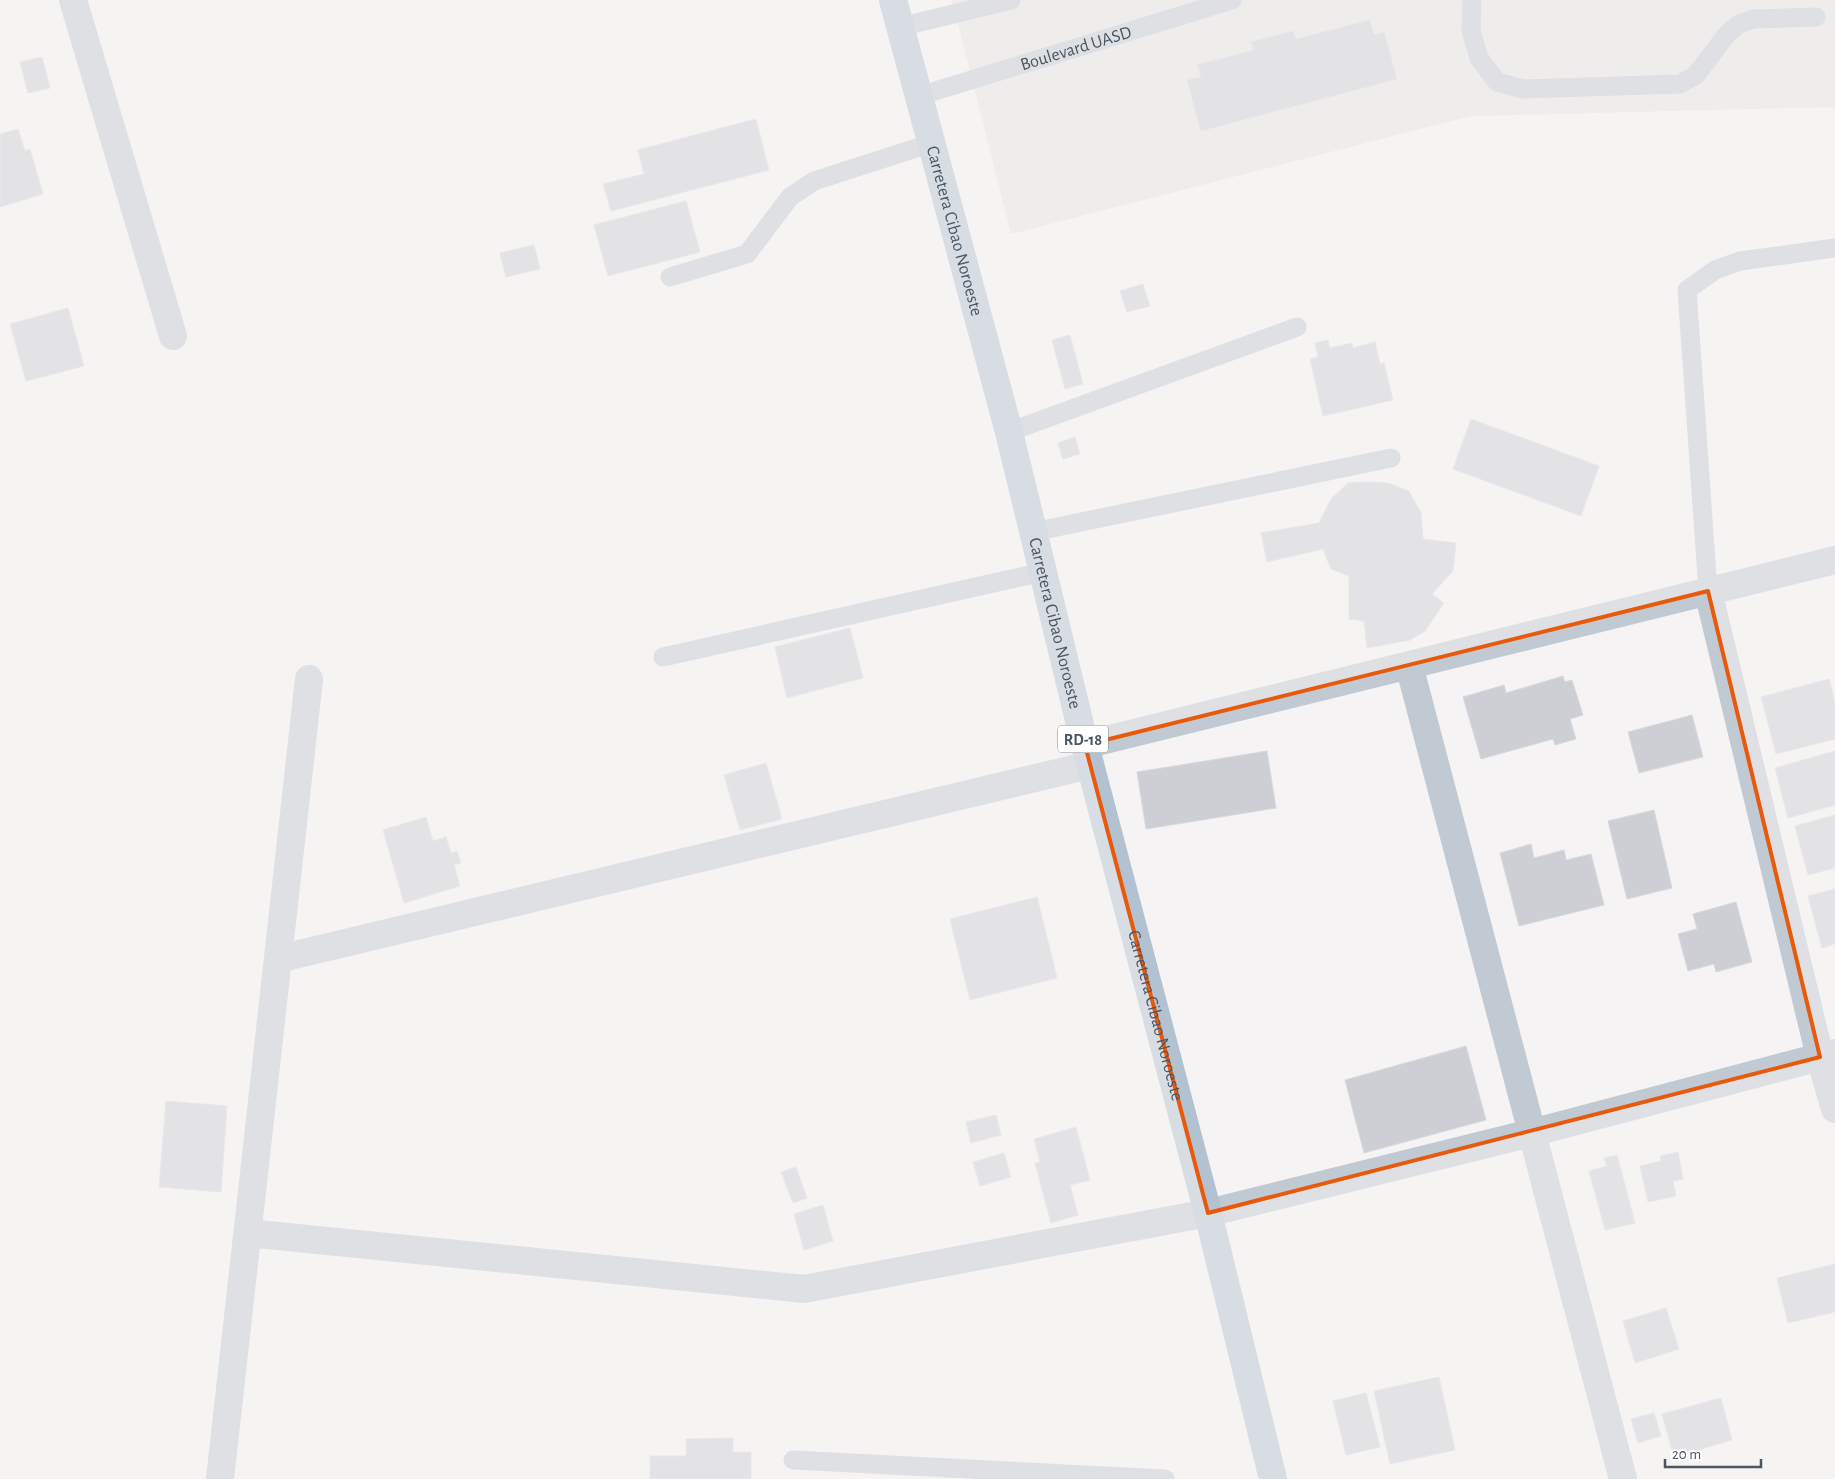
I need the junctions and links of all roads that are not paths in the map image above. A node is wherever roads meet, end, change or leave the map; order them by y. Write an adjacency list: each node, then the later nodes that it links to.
1 (73, 0): 13 (street)
2 (893, 0): 7 (main road, Carretera Cibao Noroeste / RD-18)
3 (1010, 0): 7 (lane)
4 (1232, 0): 8 (lane, Boulevard UASD)
5 (1472, 0): 6 (lane)
6 (1816, 17)
7 (900, 27): 8 (main road, Carretera Cibao Noroeste / RD-18)
8 (919, 96): 9 (main road, Carretera Cibao Noroeste / RD-18)
9 (932, 143): 11 (lane); 14 (main road, Carretera Cibao Noroeste / RD-18)
10 (1835, 248): 19 (lane)
11 (670, 277)
12 (1298, 326): 14 (lane)
13 (173, 336)
14 (1009, 432): 16 (main road, Carretera Cibao Noroeste / RD-18)
15 (1391, 458): 16 (lane)
16 (1033, 532): 18 (main road, Carretera Cibao Noroeste / RD-18)
17 (1835, 560): 19 (street)
18 (1042, 572): 20 (lane); 23 (main road, Carretera Cibao Noroeste / RD-18)
19 (1708, 591): 21 (street); 25 (street)
20 (663, 657)
21 (1409, 665): 23 (street); 27 (street)
22 (309, 680): 24 (street)
23 (1087, 755): 24 (street); 28 (main road, Carretera Cibao Noroeste / RD-18)
24 (278, 959): 29 (street)
25 (1828, 1055): 26 (street); 27 (street)
26 (1835, 1110)
27 (1531, 1132): 28 (street); 34 (street)
28 (1208, 1213): 29 (street); 33 (main road, Carretera Cibao Noroeste / RD-18)
29 (248, 1233): 31 (street)
30 (793, 1460): 32 (lane)
31 (220, 1479)
32 (1165, 1479)
33 (1273, 1479)
34 (1623, 1479)

